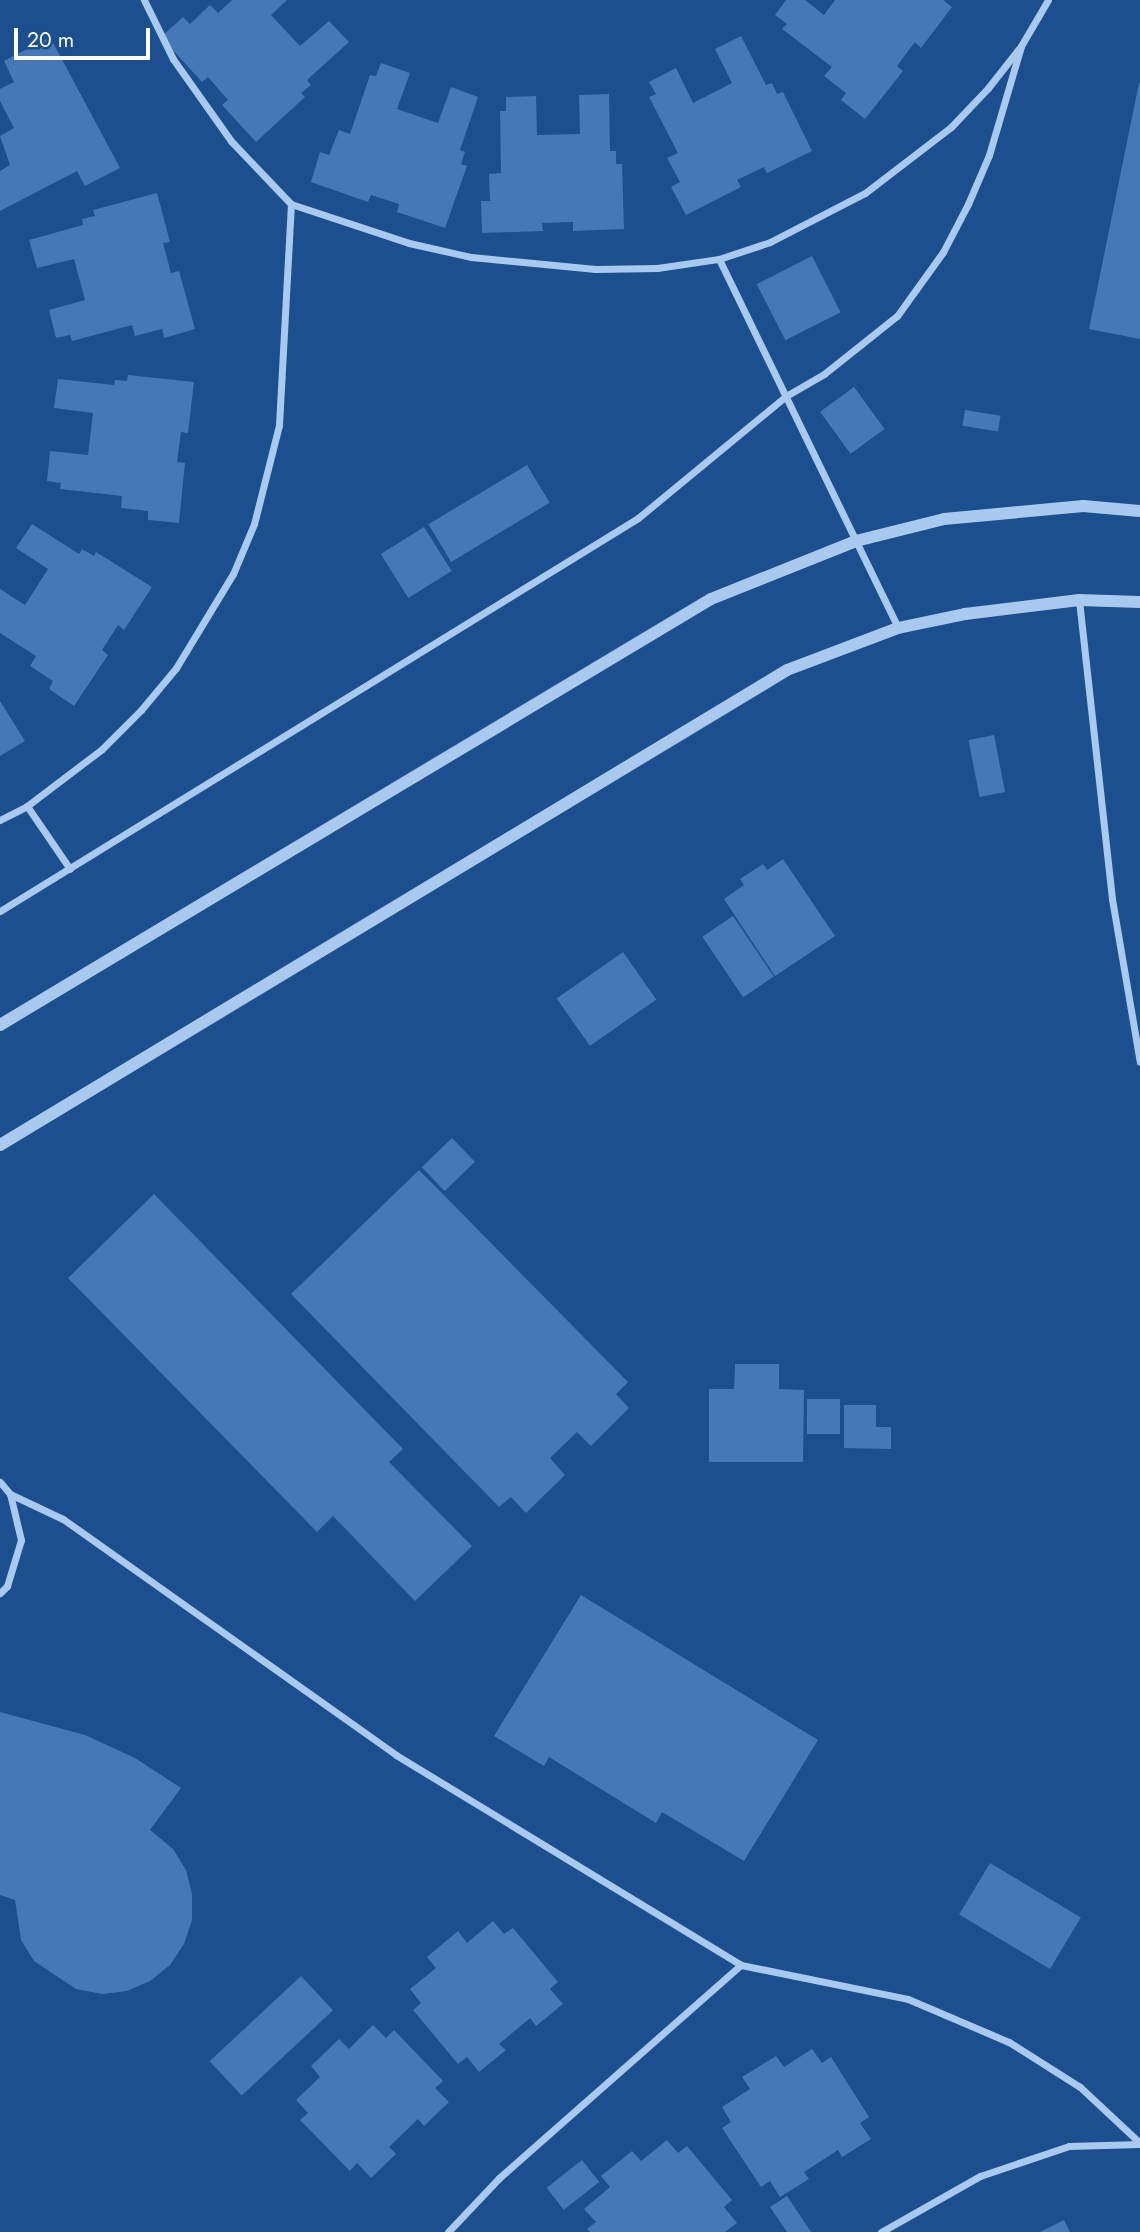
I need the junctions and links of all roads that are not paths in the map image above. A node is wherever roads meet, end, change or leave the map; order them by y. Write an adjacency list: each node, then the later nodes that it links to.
1 (144, 0): 4 (street)
2 (1048, 0): 3 (street)
3 (1021, 46): 5 (street); 6 (street)
4 (291, 204): 5 (street); 12 (street)
5 (719, 259): 6 (street)
6 (786, 396): 8 (street); 14 (street)
7 (1140, 511): 8 (street)
8 (856, 541): 11 (street); 16 (street)
9 (1079, 600): 10 (street); 11 (street); 17 (street)
10 (1140, 602)
11 (898, 628): 18 (street)
12 (26, 806): 13 (street); 14 (street)
13 (0, 820)
14 (70, 869): 15 (street)
15 (0, 911)
16 (0, 1026)
17 (1140, 1062)
18 (0, 1145)
19 (0, 1482): 20 (street)
20 (10, 1494): 21 (street); 22 (street)
21 (0, 1593)
22 (741, 1965): 23 (street); 24 (street)
23 (1140, 2143): 25 (street)
24 (449, 2232)
25 (881, 2232)

